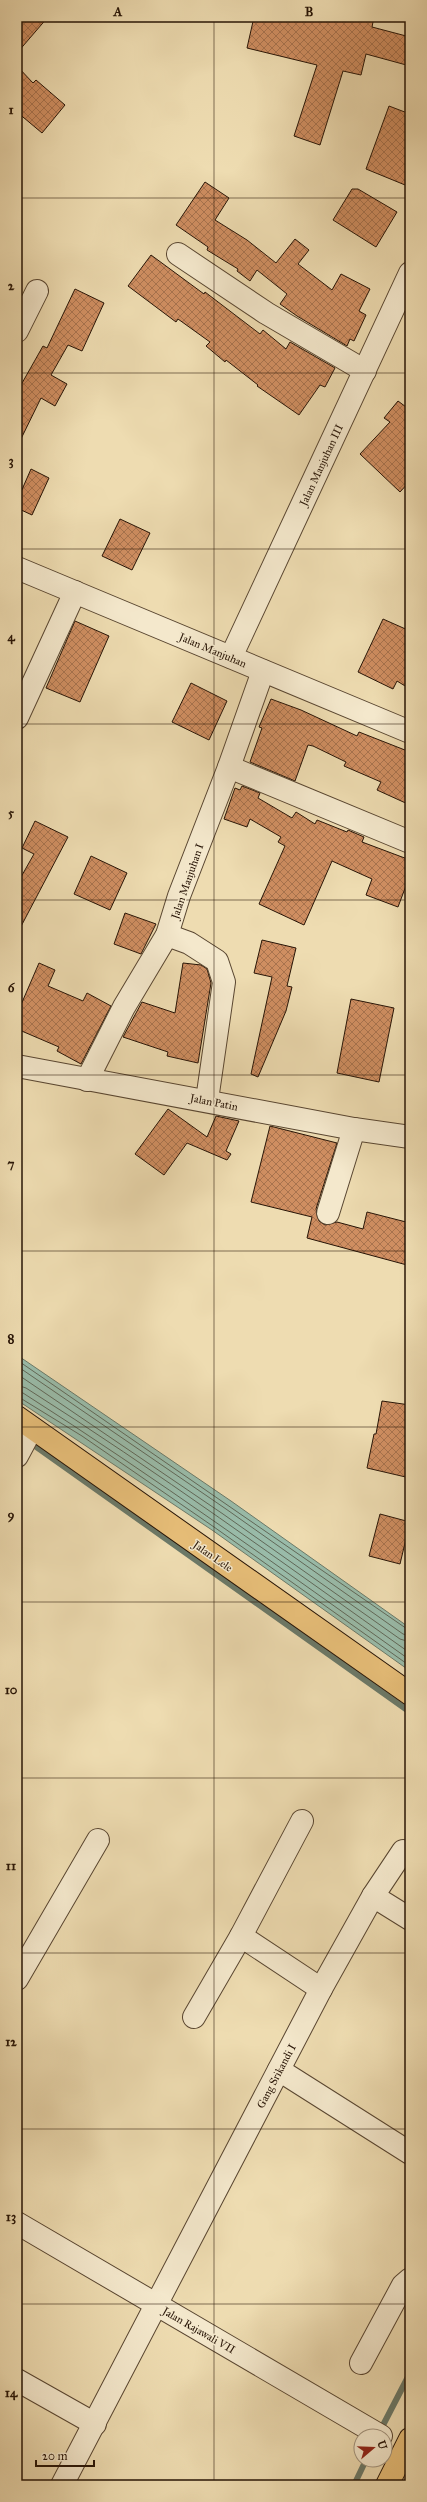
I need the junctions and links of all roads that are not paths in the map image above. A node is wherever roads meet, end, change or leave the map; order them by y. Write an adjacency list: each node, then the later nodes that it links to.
1 (178, 254): 6 (street)
2 (410, 273): 4 (street, Jalan Manjuhan III)
3 (37, 291): 5 (street)
4 (404, 302): 6 (street, Jalan Manjuhan III)
5 (17, 331)
6 (365, 371): 9 (street, Jalan Manjuhan III)
7 (17, 568): 8 (street, Jalan Manjuhan)
8 (75, 592): 9 (street, Jalan Manjuhan); 11 (street)
9 (231, 657): 10 (street, Jalan Manjuhan)
10 (263, 671): 12 (street, Jalan Manjuhan); 13 (street, Jalan Manjuhan I)
11 (17, 718)
12 (410, 732)
13 (229, 768): 14 (street); 15 (street, Jalan Manjuhan I)
14 (410, 842)
15 (167, 935): 17 (street, Jalan Manjuhan I); 18 (street)
16 (17, 1066): 17 (street, Jalan Patin)
17 (87, 1080): 18 (street, Jalan Patin)
18 (207, 1100): 19 (street, Jalan Patin)
19 (354, 1129): 20 (street, Jalan Patin); 21 (street)
20 (410, 1137)
21 (328, 1213)
22 (24, 1423): 23 (street); 24 (main road, Jalan Lele)
23 (17, 1456)
24 (410, 1694)
25 (302, 1821): 30 (street)
26 (98, 1840): 31 (street)
27 (403, 1850): 28 (street, Gang Srikandi I)
28 (373, 1896): 29 (street); 32 (street, Gang Srikandi I)
29 (410, 1919)
30 (242, 1936): 32 (street); 33 (street)
31 (17, 1979)
32 (321, 1989): 34 (street, Gang Srikandi I)
33 (194, 2017)
34 (279, 2070): 35 (street); 38 (street, Gang Srikandi I)
35 (410, 2153)
36 (17, 2223): 38 (street, Jalan Rajawali VII)
37 (410, 2279): 39 (street)
38 (155, 2304): 41 (street, Gang Srikandi I); 42 (street, Jalan Rajawali VII)
39 (361, 2363)
40 (17, 2380): 41 (street)
41 (95, 2424): 45 (street, Gang Srikandi I)
42 (367, 2428)
43 (393, 2440): 44 (street)
44 (408, 2443): 46 (main road)
45 (62, 2485)
46 (387, 2485)

